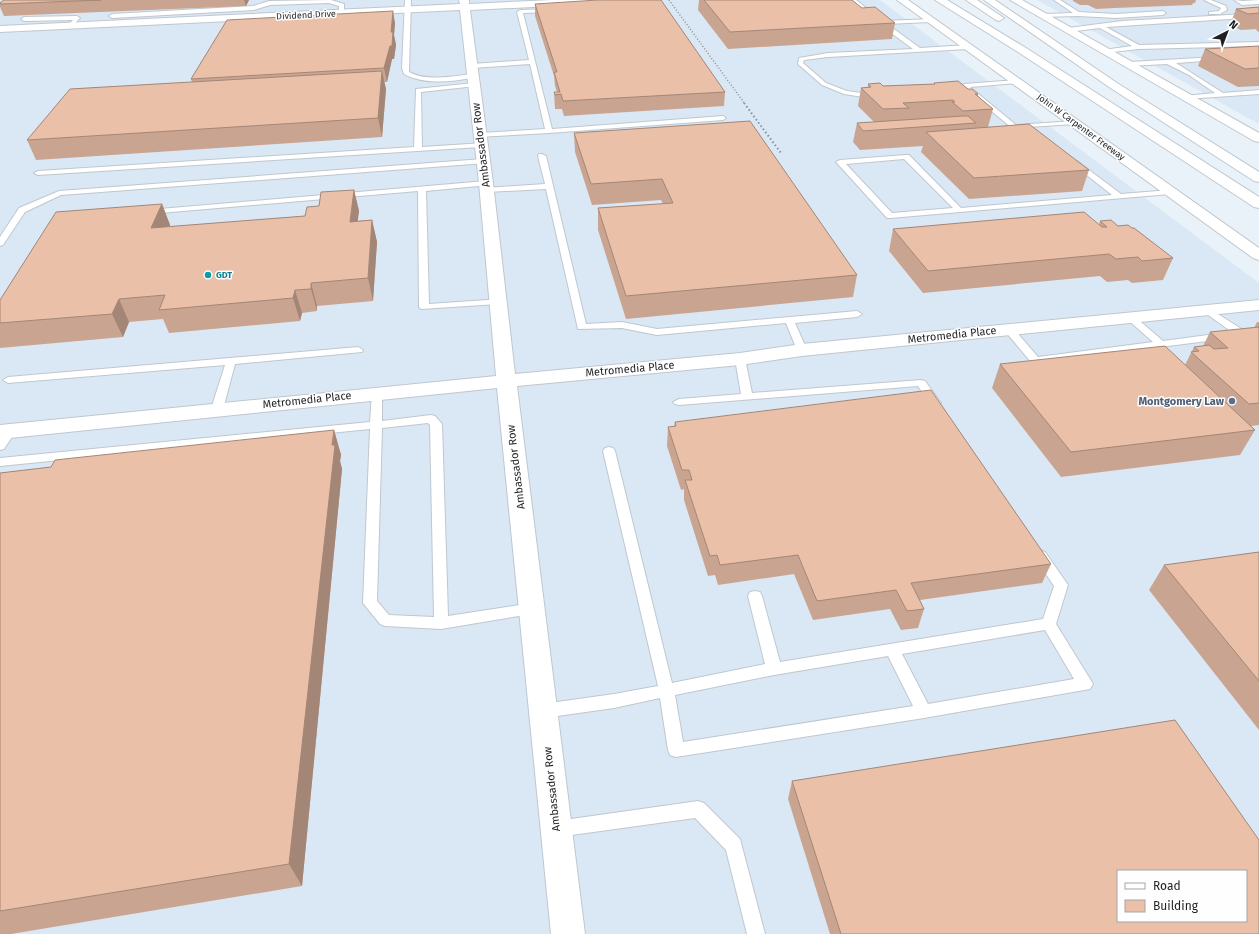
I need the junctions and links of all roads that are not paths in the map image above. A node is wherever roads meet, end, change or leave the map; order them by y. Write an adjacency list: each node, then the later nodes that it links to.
1 (612, 0): 15 (main road, Dividend Drive)
2 (853, 0): 32 (lane)
3 (902, 0): 30 (main road, John W Carpenter Freeway)
4 (940, 0): 42 (main road)
5 (953, 0): 42 (main road)
6 (971, 0): 37 (main road)
7 (989, 0): 37 (main road)
8 (1015, 0): 26 (main road)
9 (1057, 0): 23 (lane)
10 (1207, 0): 22 (lane)
11 (1237, 0): 12 (lane)
12 (1259, 2)
13 (464, 4): 16 (main road, Dividend Drive); 18 (main road, Dividend Drive); 48 (main road, Ambassador Row)
14 (569, 4): 15 (main road, Dividend Drive); 18 (main road, Dividend Drive)
15 (600, 4)
16 (408, 5): 21 (main road, Dividend Drive); 48 (lane)
17 (254, 8): 21 (lane); 25 (lane); 27 (lane)
18 (519, 9): 19 (lane); 45 (lane)
19 (558, 10)
20 (1168, 12): 23 (lane)
21 (342, 13): 27 (main road, Dividend Drive)
22 (1188, 13)
23 (1078, 14): 26 (lane)
24 (112, 16): 29 (lane)
25 (177, 16): 27 (main road, Dividend Drive); 29 (main road, Dividend Drive)
26 (1044, 16): 36 (main road)
27 (250, 18)
28 (24, 19): 33 (lane)
29 (131, 19): 33 (main road, Dividend Drive)
30 (930, 20): 32 (lane); 39 (main road, John W Carpenter Freeway)
31 (1259, 21): 34 (lane)
32 (881, 23): 41 (lane)
33 (70, 26): 35 (main road, Dividend Drive)
34 (1101, 26): 36 (lane); 40 (lane)
35 (0, 29)
36 (1068, 30): 43 (main road)
37 (1043, 39): 65 (main road)
38 (1259, 44): 40 (lane)
39 (968, 47): 41 (lane); 49 (main road, John W Carpenter Freeway)
40 (1138, 47): 43 (lane)
41 (919, 50): 54 (lane)
42 (1022, 50): 71 (main road)
43 (1105, 51): 47 (main road)
44 (1221, 58): 46 (lane)
45 (532, 62): 48 (lane); 58 (lane)
46 (1169, 62): 47 (lane); 53 (lane)
47 (1129, 64): 55 (main road)
48 (473, 76): 60 (main road, Ambassador Row); 61 (lane)
49 (1017, 82): 51 (lane); 57 (main road, John W Carpenter Freeway)
50 (964, 92): 51 (lane)
51 (971, 92): 57 (lane)
52 (1259, 92): 53 (lane)
53 (1221, 94): 55 (lane)
54 (881, 97)
55 (1186, 97): 59 (main road)
56 (723, 118): 58 (lane)
57 (1074, 123): 69 (main road, John W Carpenter Freeway)
58 (549, 131): 60 (lane)
59 (1259, 138)
60 (481, 147): 61 (lane); 67 (main road, Ambassador Row); 74 (lane)
61 (418, 149): 64 (lane)
62 (542, 156): 66 (lane)
63 (1070, 158): 70 (lane)
64 (38, 173)
65 (1259, 178)
66 (549, 186): 67 (lane); 81 (lane)
67 (486, 187): 68 (lane); 76 (main road, Ambassador Row)
68 (422, 189): 73 (lane); 76 (lane)
69 (1170, 192): 70 (lane); 75 (main road, John W Carpenter Freeway)
70 (1119, 197): 72 (lane)
71 (1259, 204)
72 (959, 210): 72 (lane)
73 (143, 213)
74 (0, 243)
75 (1259, 255)
76 (498, 301): 91 (main road, Ambassador Row)
77 (1259, 305): 78 (main road, Metromedia Place)
78 (1207, 310): 80 (main road, Metromedia Place); 83 (lane)
79 (857, 314): 81 (lane)
80 (1131, 318): 82 (main road, Metromedia Place); 85 (lane)
81 (790, 322): 87 (lane)
82 (1009, 330): 85 (lane); 87 (main road, Metromedia Place)
83 (1240, 333): 84 (lane); 85 (lane)
84 (1259, 335)
85 (1161, 344)
86 (358, 350): 89 (lane)
87 (802, 350): 88 (main road, Metromedia Place)
88 (740, 359): 91 (main road, Metromedia Place); 93 (lane)
89 (231, 361): 90 (lane); 95 (lane)
90 (8, 380)
91 (506, 380): 92 (main road, Metromedia Place); 103 (main road, Ambassador Row)
92 (377, 393): 95 (main road, Metromedia Place); 97 (lane)
93 (747, 397): 94 (lane); 96 (lane)
94 (679, 402)
95 (217, 409): 98 (main road, Metromedia Place)
96 (944, 416)
97 (375, 424): 100 (lane); 104 (lane); 104 (lane)
98 (3, 436)
99 (609, 451): 108 (lane)
100 (0, 462)
101 (1034, 546): 105 (lane)
102 (755, 596): 107 (lane)
103 (532, 609): 104 (lane); 109 (main road, Ambassador Row)
104 (441, 623)
105 (1049, 624): 106 (lane); 110 (lane)
106 (892, 650): 107 (lane); 110 (lane)
107 (774, 669): 108 (lane)
108 (666, 689): 109 (lane); 110 (lane)
109 (543, 711): 111 (main road, Ambassador Row)
110 (924, 711)
111 (557, 829): 112 (main road, Ambassador Row); 113 (lane)
112 (568, 934)
113 (756, 934)

